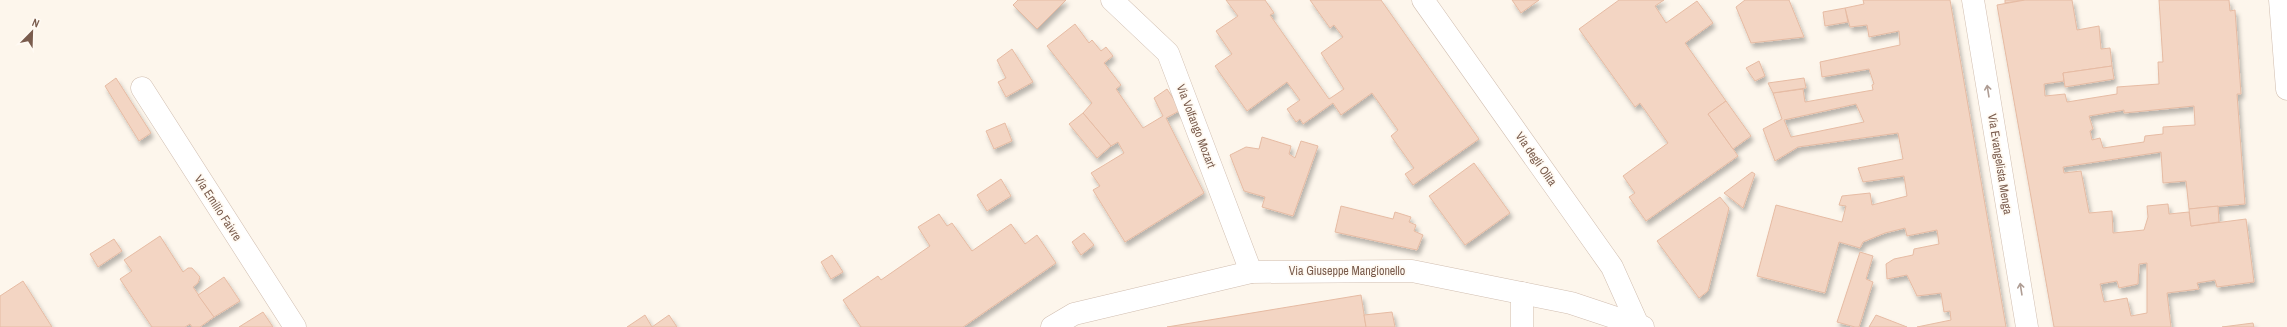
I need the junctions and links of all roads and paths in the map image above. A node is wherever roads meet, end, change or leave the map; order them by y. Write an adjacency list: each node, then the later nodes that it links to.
1 (1112, 0): 7 (street, Via Volfango Mozart)
2 (1423, 0): 9 (street, Via degli Olita)
3 (1972, 0): 13 (street, Via Evangelista Menga, one-way to 3)
4 (2280, 0): 6 (street)
5 (142, 88): 10 (street, Via Emilio Faivre)
6 (2287, 89)
7 (1251, 272): 8 (street, Via Giuseppe Mangionello); 11 (street, Via Giuseppe Mangionello)
8 (1522, 294): 9 (street, Via Giuseppe Mangionello); 12 (street)
9 (1640, 326)
10 (295, 327)
11 (1052, 327)
12 (1522, 327)
13 (2027, 327)

